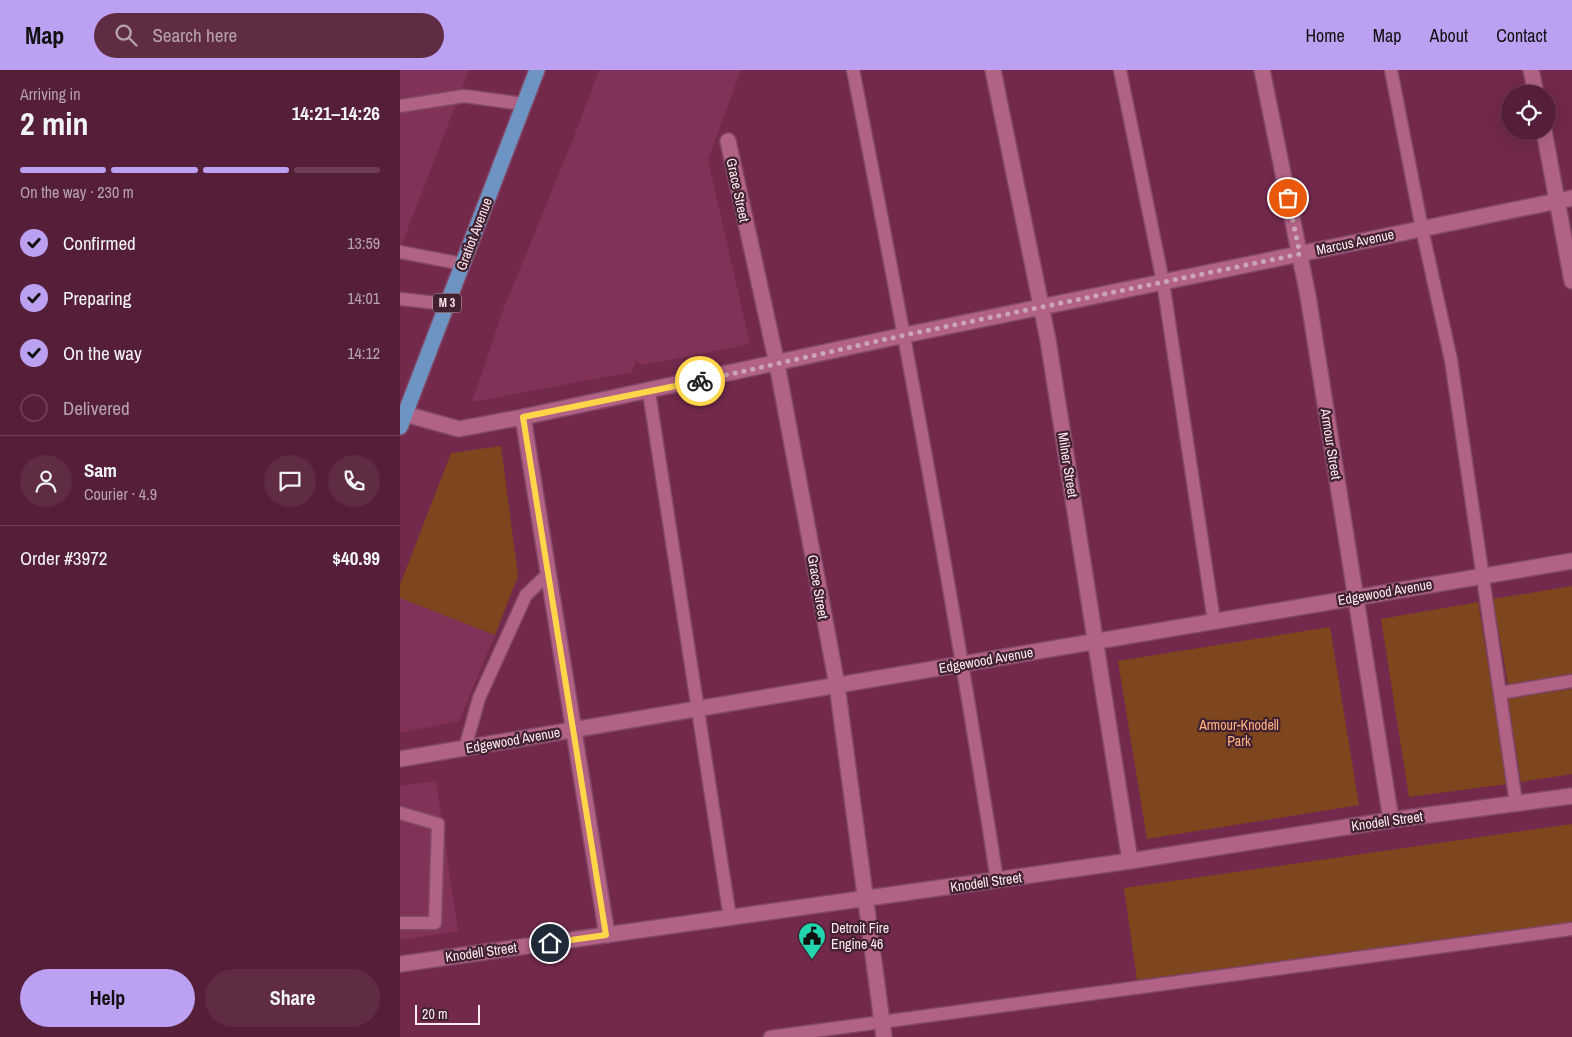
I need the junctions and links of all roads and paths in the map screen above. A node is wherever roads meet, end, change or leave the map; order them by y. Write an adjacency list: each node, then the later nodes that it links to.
1 (538, 70): 9 (main road, Gratiot Avenue / M 3)
2 (853, 70): 23 (lane)
3 (993, 70): 22 (street, Milner Street)
4 (1120, 70): 19 (lane)
5 (1262, 70): 16 (street, Armour Street)
6 (1391, 70): 14 (lane)
7 (1531, 70): 8 (street)
8 (1534, 85)
9 (524, 104): 10 (lane); 17 (main road, Gratiot Avenue / M 3)
10 (400, 106)
11 (1547, 140): 13 (street)
12 (728, 141): 24 (street, Grace Street)
13 (1565, 199): 14 (street, Marcus Avenue); 18 (street)
14 (1422, 228): 16 (street, Marcus Avenue); 30 (lane)
15 (400, 252): 17 (lane)
16 (1300, 254): 19 (street, Marcus Avenue); 31 (street, Armour Street)
17 (463, 264): 21 (main road, Gratiot Avenue / M 3)
18 (1572, 281)
19 (1163, 282): 22 (street, Marcus Avenue); 32 (lane)
20 (400, 299): 21 (lane)
21 (447, 304): 27 (main road, Gratiot Avenue / M 3)
22 (1041, 307): 23 (street, Marcus Avenue); 33 (street, Milner Street)
23 (905, 335): 24 (street, Marcus Avenue); 34 (lane)
24 (777, 364): 25 (street, Marcus Avenue); 36 (street, Grace Street)
25 (649, 392): 26 (street, Marcus Avenue); 38 (lane)
26 (523, 417): 27 (street, Marcus Avenue); 29 (street)
27 (402, 418)
28 (1572, 560): 30 (street, Edgewood Avenue)
29 (549, 572): 39 (street); 40 (lane)
30 (1484, 575): 31 (street, Edgewood Avenue); 37 (lane)
31 (1355, 597): 32 (street, Edgewood Avenue); 45 (street, Armour Street)
32 (1214, 621): 33 (street, Edgewood Avenue)
33 (1096, 641): 34 (street, Edgewood Avenue); 46 (street, Milner Street)
34 (963, 664): 36 (street, Edgewood Avenue); 47 (lane)
35 (1572, 681): 37 (lane)
36 (836, 685): 38 (street, Edgewood Avenue); 48 (street, Grace Street)
37 (1500, 693): 43 (lane)
38 (698, 708): 39 (street, Edgewood Avenue); 49 (lane)
39 (574, 730): 40 (street, Edgewood Avenue); 52 (street)
40 (465, 748): 41 (street, Edgewood Avenue)
41 (400, 759)
42 (1572, 796): 43 (street, Knodell Street)
43 (1516, 803): 45 (street, Knodell Street)
44 (400, 813): 50 (lane)
45 (1391, 820): 46 (street, Knodell Street)
46 (1130, 861): 47 (street, Knodell Street)
47 (997, 880): 48 (street, Knodell Street)
48 (864, 899): 49 (street, Knodell Street); 54 (street, Grace Street)
49 (730, 918): 52 (street, Knodell Street)
50 (400, 923)
51 (1572, 929): 54 (lane)
52 (606, 935): 53 (street, Knodell Street)
53 (400, 964)
54 (882, 1022): 55 (lane); 56 (street, Grace Street)
55 (770, 1037)
56 (884, 1037)

